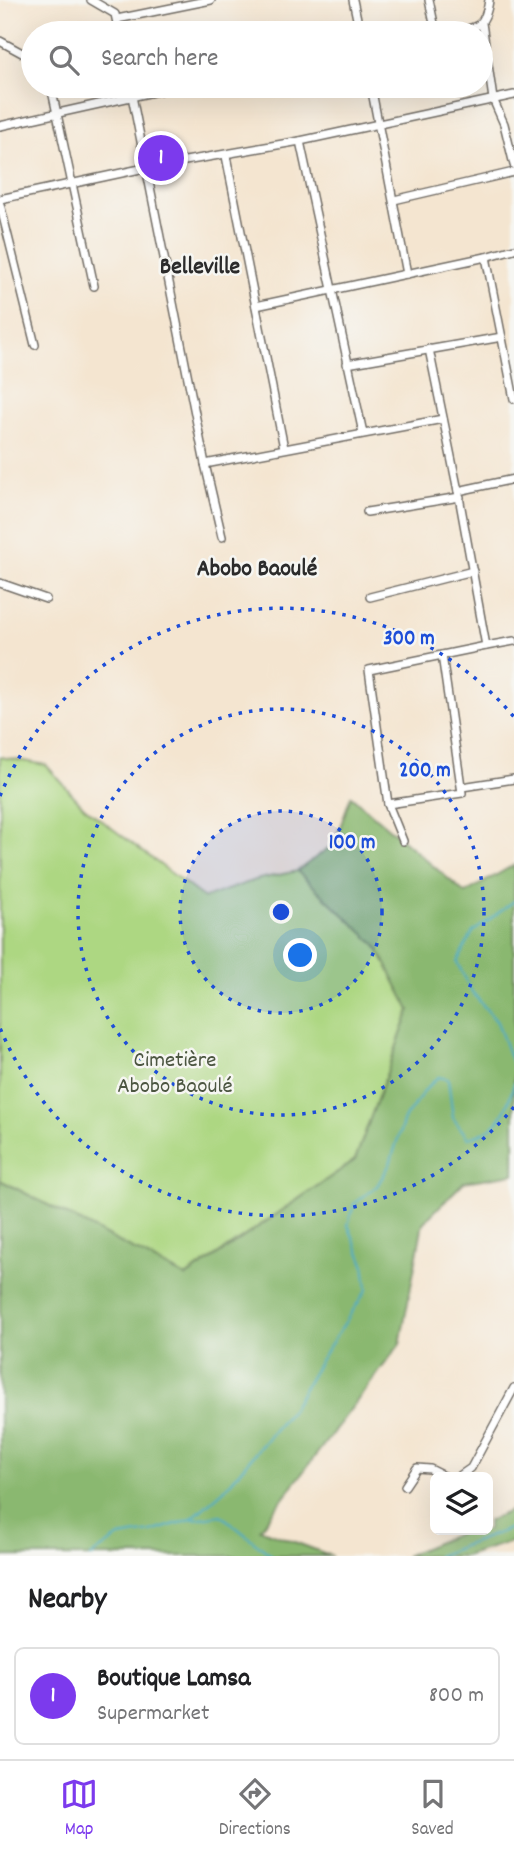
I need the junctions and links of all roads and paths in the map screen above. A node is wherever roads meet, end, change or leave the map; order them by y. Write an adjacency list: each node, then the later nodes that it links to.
1 (91, 0): 6 (street)
2 (211, 0): 6 (street)
3 (353, 0): 7 (street)
4 (429, 0): 8 (street)
5 (489, 0): 9 (street)
6 (117, 19)
7 (357, 21)
8 (433, 21)
9 (484, 21)
10 (0, 41): 11 (street)
11 (21, 52)
12 (514, 95): 17 (street)
13 (54, 98): 18 (street)
14 (123, 98): 18 (street)
15 (132, 98): 24 (street)
16 (374, 98): 19 (street)
17 (493, 99): 19 (street); 23 (street)
18 (57, 112): 20 (street); 26 (street)
19 (379, 124): 21 (street); 27 (street)
20 (0, 126)
21 (300, 141): 22 (street); 33 (street)
22 (226, 156): 24 (street); 34 (street)
23 (514, 165)
24 (145, 168): 26 (street); 43 (street)
25 (514, 172): 27 (street)
26 (72, 184): 28 (street); 32 (street)
27 (394, 200): 31 (street)
28 (0, 201): 36 (street)
29 (514, 249): 30 (street)
30 (486, 257): 31 (street); 35 (street)
31 (407, 274): 33 (street)
32 (93, 286)
33 (333, 290): 34 (street); 38 (street)
34 (256, 306): 42 (street)
35 (502, 337): 37 (street); 39 (street)
36 (35, 345)
37 (429, 349): 38 (street); 40 (street)
38 (347, 363): 41 (street)
39 (514, 399)
40 (443, 419): 41 (street); 45 (street)
41 (363, 433): 42 (street)
42 (284, 449): 43 (street)
43 (205, 464): 47 (street)
44 (514, 479): 45 (street)
45 (459, 494): 46 (street); 48 (street)
46 (367, 512)
47 (222, 537)
48 (473, 571): 50 (street); 53 (street)
49 (0, 583): 51 (street)
50 (370, 597)
51 (46, 598)
52 (514, 641): 53 (street)
53 (486, 646): 54 (street)
54 (442, 655): 56 (street); 57 (street)
55 (514, 779): 56 (street)
56 (462, 787): 57 (street)
57 (388, 804): 58 (street)
58 (403, 841)
59 (514, 1388): 61 (street)
60 (435, 1472): 62 (street)
61 (465, 1472)
62 (405, 1486)

